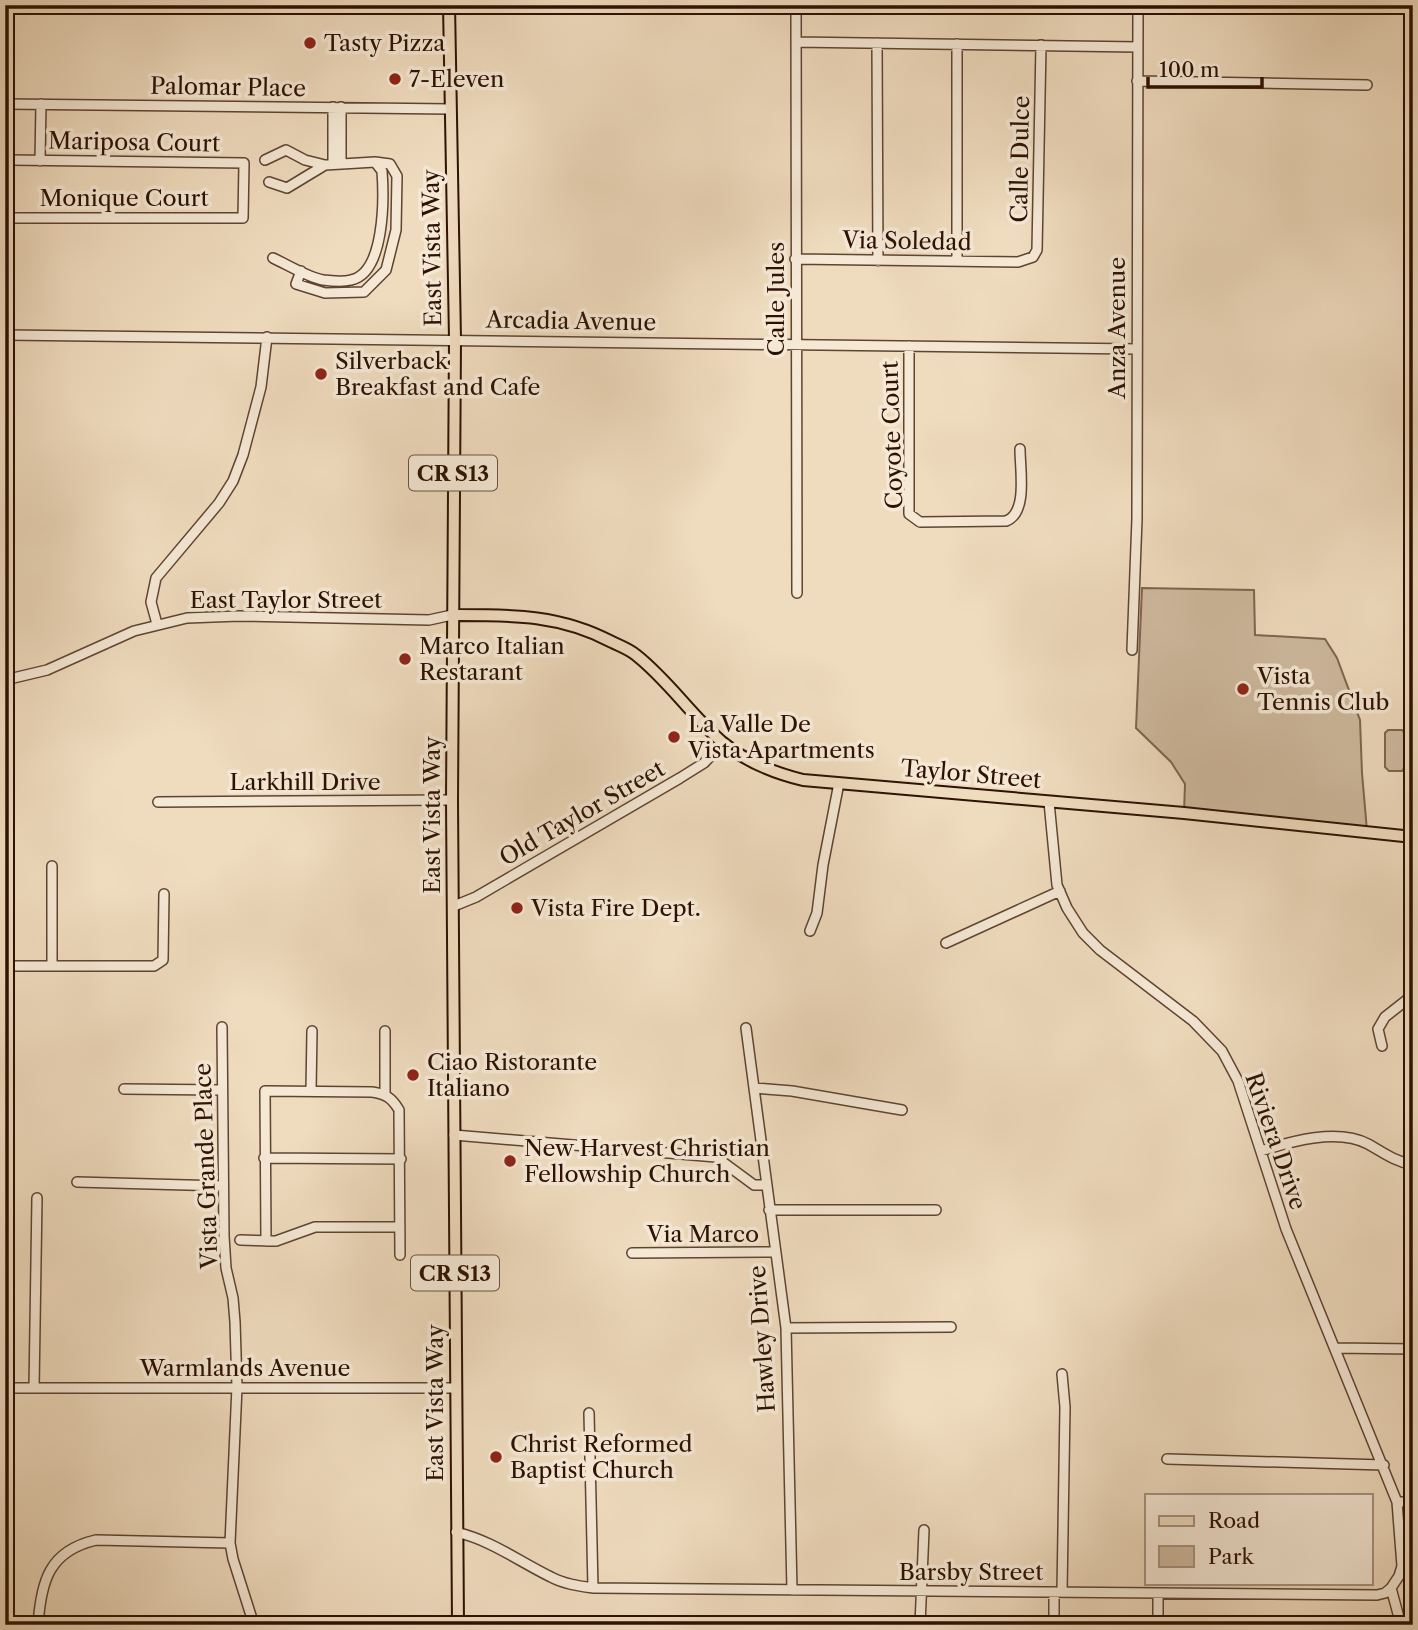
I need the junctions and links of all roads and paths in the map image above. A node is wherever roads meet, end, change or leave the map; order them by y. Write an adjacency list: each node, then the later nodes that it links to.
1 (449, 5): 14 (main road, East Vista Way / CR S13)
2 (796, 5): 4 (street, Calle Jules)
3 (1138, 5): 8 (street, Anza Avenue)
4 (796, 43): 5 (street); 24 (street, Calle Jules)
5 (877, 43): 6 (street); 25 (street)
6 (957, 44): 7 (street); 26 (street)
7 (1041, 45): 8 (street); 27 (street, Calle Dulce)
8 (1138, 47): 9 (street, Anza Avenue)
9 (1137, 81): 10 (street); 34 (street, Anza Avenue)
10 (1367, 85)
11 (5, 104): 12 (street, Palomar Place)
12 (41, 104): 13 (street, Palomar Place); 16 (street)
13 (337, 107): 14 (street, Palomar Place); 19 (street)
14 (450, 109): 31 (main road, East Vista Way / CR S13)
15 (11, 160): 16 (street, Mariposa Court)
16 (40, 160): 22 (street, Mariposa Court)
17 (265, 160): 19 (street)
18 (375, 162): 19 (street); 28 (street); 28 (street)
19 (333, 163): 20 (street)
20 (269, 182)
21 (5, 218): 22 (street, Monique Court)
22 (243, 218)
23 (273, 257): 28 (street)
24 (795, 259): 25 (street, Via Soledad); 32 (street, Calle Jules)
25 (878, 261): 26 (street, Via Soledad)
26 (957, 261): 27 (street, Via Soledad)
27 (1018, 262)
28 (301, 271)
29 (5, 335): 30 (street, Arcadia Avenue)
30 (267, 337): 31 (street, Arcadia Avenue); 38 (street)
31 (454, 339): 32 (street, Arcadia Avenue); 37 (main road, East Vista Way / CR S13)
32 (795, 344): 33 (street, Arcadia Avenue); 36 (street, Calle Jules)
33 (909, 345): 34 (street, Arcadia Avenue); 35 (street, Coyote Court)
34 (1136, 349): 39 (street, Anza Avenue)
35 (1020, 449)
36 (797, 593)
37 (452, 615): 38 (street, East Taylor Street); 41 (main road, Taylor Street); 43 (main road, East Vista Way / CR S13)
38 (157, 624): 40 (street, East Taylor Street)
39 (1132, 650)
40 (5, 680)
41 (723, 743): 42 (main road, Taylor Street); 50 (street, Old Taylor Street)
42 (839, 783): 45 (main road, Taylor Street); 51 (street)
43 (452, 800): 44 (street, Larkhill Drive); 50 (main road, East Vista Way / CR S13)
44 (158, 802)
45 (1049, 802): 46 (main road, Taylor Street); 48 (street, Riviera Drive)
46 (1413, 837)
47 (52, 866): 54 (street)
48 (1060, 891): 52 (street); 68 (street, Riviera Drive)
49 (164, 894): 54 (street)
50 (454, 906): 67 (main road, East Vista Way / CR S13)
51 (810, 931)
52 (946, 943)
53 (5, 962): 54 (street)
54 (52, 966)
55 (1413, 995): 60 (street)
56 (222, 1027): 63 (street, Vista Grande Place)
57 (746, 1028): 62 (street, Hawley Drive)
58 (312, 1031): 64 (street)
59 (385, 1031): 65 (street)
60 (1381, 1046)
61 (124, 1088): 63 (street)
62 (754, 1088): 66 (street); 73 (street, Hawley Drive)
63 (222, 1090): 74 (street, Vista Grande Place)
64 (312, 1091): 65 (street); 69 (street)
65 (385, 1094): 70 (street)
66 (902, 1110)
67 (454, 1135): 73 (street); 92 (main road, East Vista Way / CR S13)
68 (1261, 1152): 71 (street); 86 (street, Riviera Drive)
69 (264, 1158): 70 (street); 80 (street)
70 (401, 1159): 78 (street)
71 (1413, 1165)
72 (78, 1182): 74 (street)
73 (766, 1185): 76 (street, Hawley Drive)
74 (223, 1186): 89 (street, Vista Grande Place)
75 (37, 1198): 91 (street)
76 (769, 1210): 77 (street); 81 (street, Hawley Drive)
77 (936, 1210)
78 (400, 1227): 80 (street); 83 (street)
79 (240, 1240): 80 (street)
80 (267, 1241)
81 (775, 1252): 82 (street, Via Marco); 85 (street, Hawley Drive)
82 (632, 1254)
83 (400, 1255)
84 (951, 1327): 85 (street)
85 (786, 1328): 103 (street, Hawley Drive)
86 (1335, 1348): 87 (street); 95 (street, Riviera Drive)
87 (1413, 1349)
88 (1062, 1374): 105 (street)
89 (237, 1387): 91 (street, Warmlands Avenue); 92 (street, Warmlands Avenue); 100 (street, Vista Grande Place)
90 (5, 1388): 91 (street, Warmlands Avenue)
91 (34, 1388)
92 (455, 1388): 99 (main road, East Vista Way / CR S13)
93 (589, 1413): 101 (street)
94 (1167, 1459): 95 (street)
95 (1384, 1465): 96 (street, Riviera Drive)
96 (1397, 1502): 97 (street); 102 (street)
97 (1413, 1502)
98 (923, 1530): 104 (street)
99 (456, 1532): 101 (street, Barsby Street); 109 (main road, East Vista Way / CR S13)
100 (230, 1544): 107 (street); 108 (street, Vista Grande Place)
101 (593, 1588): 103 (street, Barsby Street)
102 (1391, 1588): 106 (street, Barsby Street); 113 (street)
103 (792, 1590): 104 (street, Barsby Street)
104 (920, 1591): 105 (street, Barsby Street); 110 (street)
105 (1058, 1592): 106 (street, Barsby Street); 111 (street)
106 (1158, 1593): 112 (street)
107 (38, 1625)
108 (254, 1625)
109 (458, 1625)
110 (920, 1625)
111 (1054, 1625)
112 (1158, 1625)
113 (1401, 1625)

